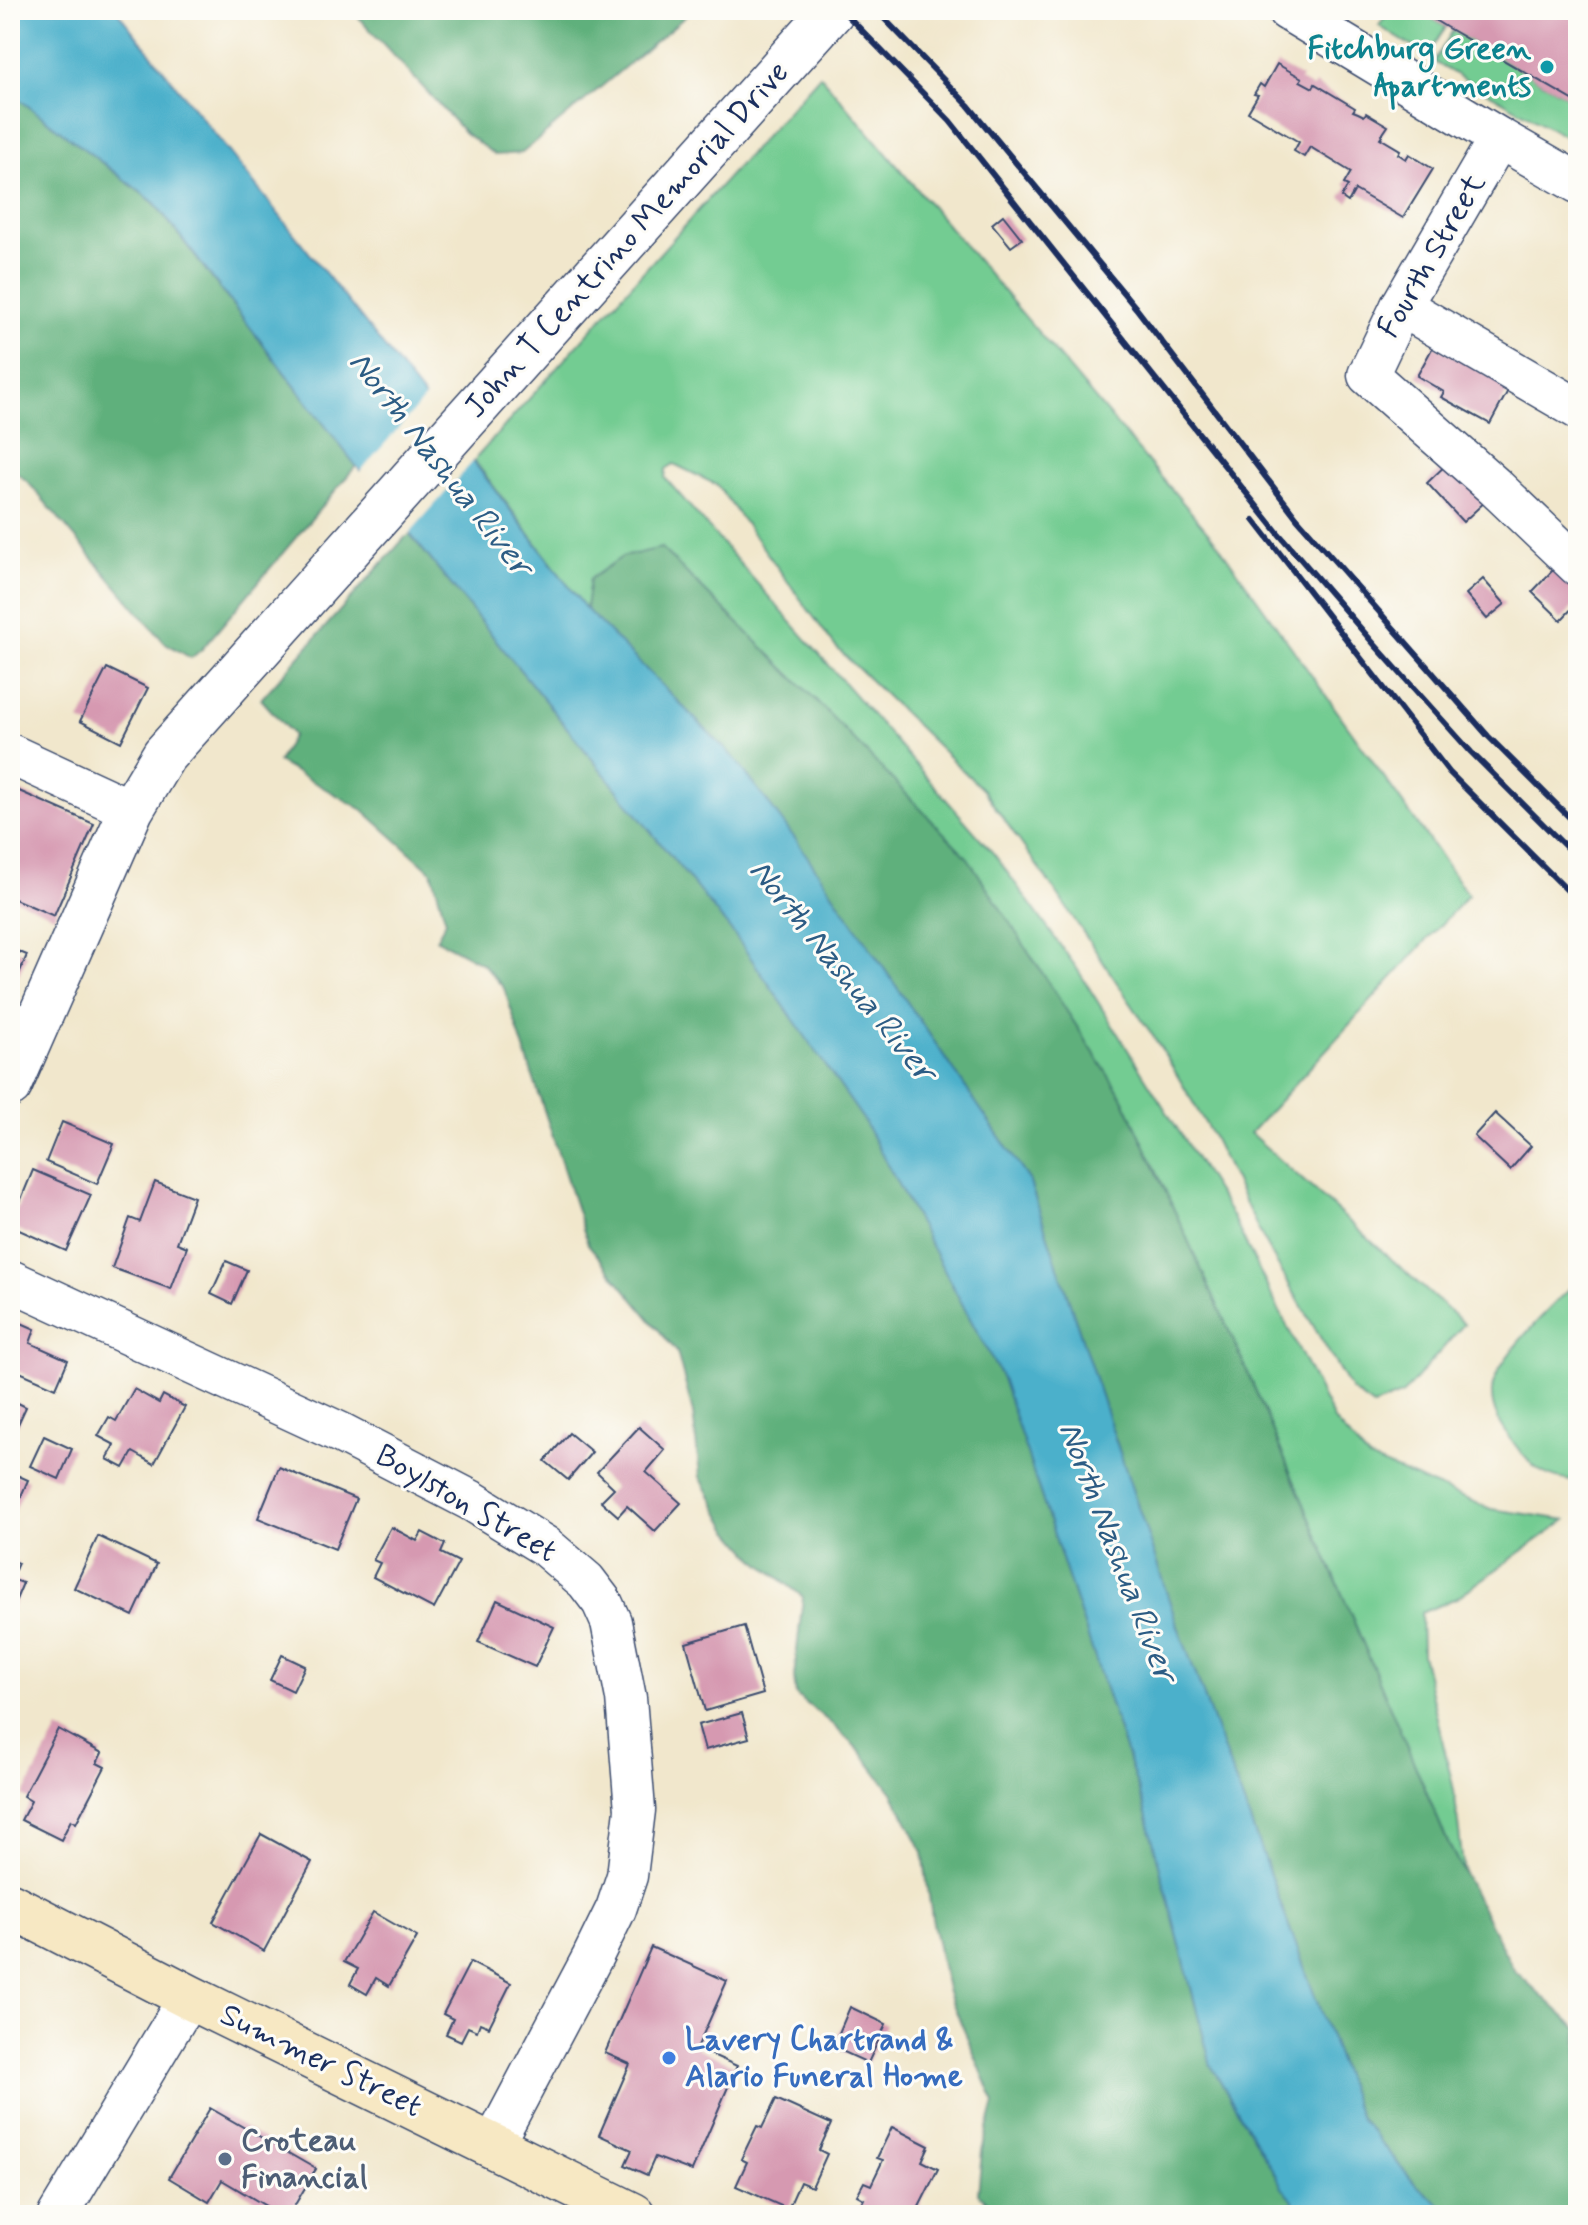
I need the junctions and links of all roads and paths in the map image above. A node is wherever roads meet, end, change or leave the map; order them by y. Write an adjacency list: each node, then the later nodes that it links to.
1 (833, 10): 9 (street, John T Centrino Memorial Drive)
2 (1287, 10): 3 (street)
3 (1499, 138): 4 (street); 5 (street, Fourth Street)
4 (1578, 183)
5 (1401, 306): 6 (street); 7 (street, Fourth Street)
6 (1578, 409)
7 (1578, 566)
8 (10, 754): 9 (street)
9 (131, 810): 10 (street, John T Centrino Memorial Drive)
10 (10, 1085)
11 (10, 1280): 14 (street, Boylston Street)
12 (10, 1905): 13 (main road, Summer Street)
13 (189, 1997): 14 (main road, Summer Street); 15 (street)
14 (493, 2145): 16 (main road, Summer Street)
15 (58, 2215)
16 (633, 2215)

